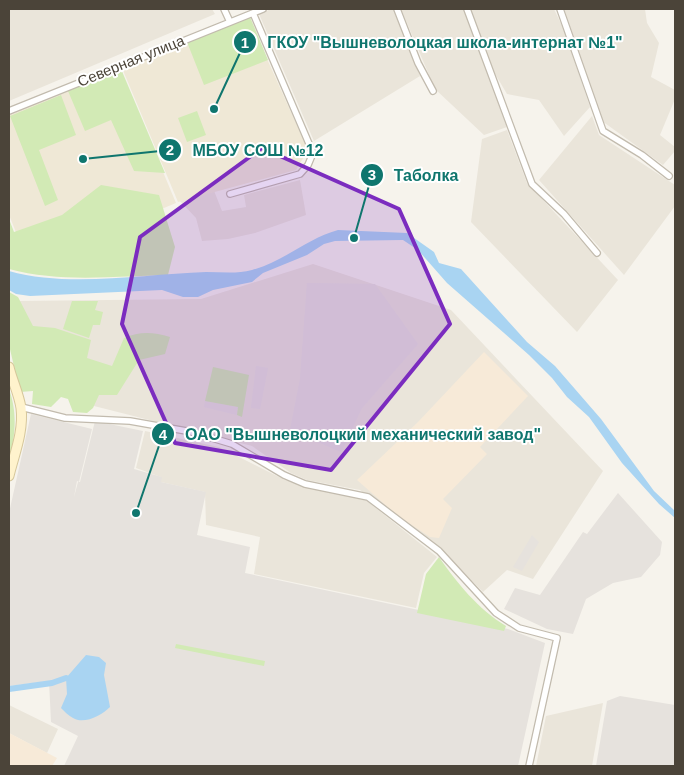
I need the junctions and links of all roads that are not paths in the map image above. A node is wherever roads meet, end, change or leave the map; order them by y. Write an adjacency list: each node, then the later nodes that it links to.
1 (224, 9): 7 (street)
2 (263, 9): 6 (street, Северная улица)
3 (397, 9): 8 (street)
4 (467, 9): 12 (street)
5 (560, 9): 10 (street)
6 (253, 12): 7 (street, Северная улица); 11 (street)
7 (230, 22): 9 (street, Северная улица)
8 (433, 91)
9 (9, 111)
10 (669, 176)
11 (230, 194)
12 (598, 253)
13 (9, 367): 14 (street)
14 (21, 406): 15 (street); 16 (street)
15 (9, 476)
16 (529, 766)

